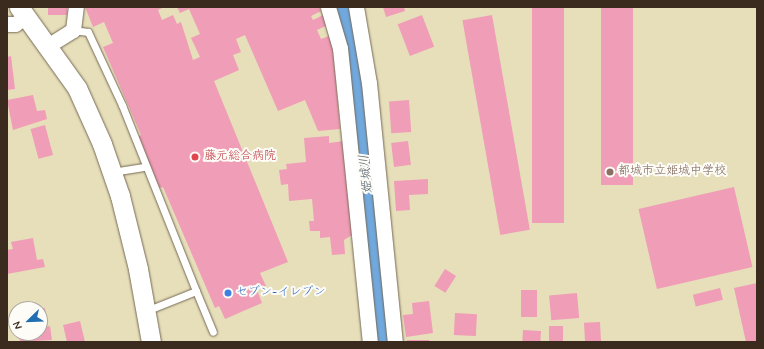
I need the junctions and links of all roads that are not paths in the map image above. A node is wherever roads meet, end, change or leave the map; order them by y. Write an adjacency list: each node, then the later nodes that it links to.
1 (76, 7): 6 (street)
2 (328, 7): 14 (street)
3 (356, 7): 15 (street)
4 (23, 12): 5 (street); 7 (street)
5 (7, 24)
6 (73, 30): 7 (street); 8 (lane)
7 (49, 45): 9 (street)
8 (144, 167): 9 (lane); 10 (lane)
9 (112, 172): 11 (street)
10 (196, 291): 11 (lane); 12 (lane)
11 (145, 312): 13 (street)
12 (214, 332)
13 (150, 342)
14 (370, 342)
15 (395, 342)

